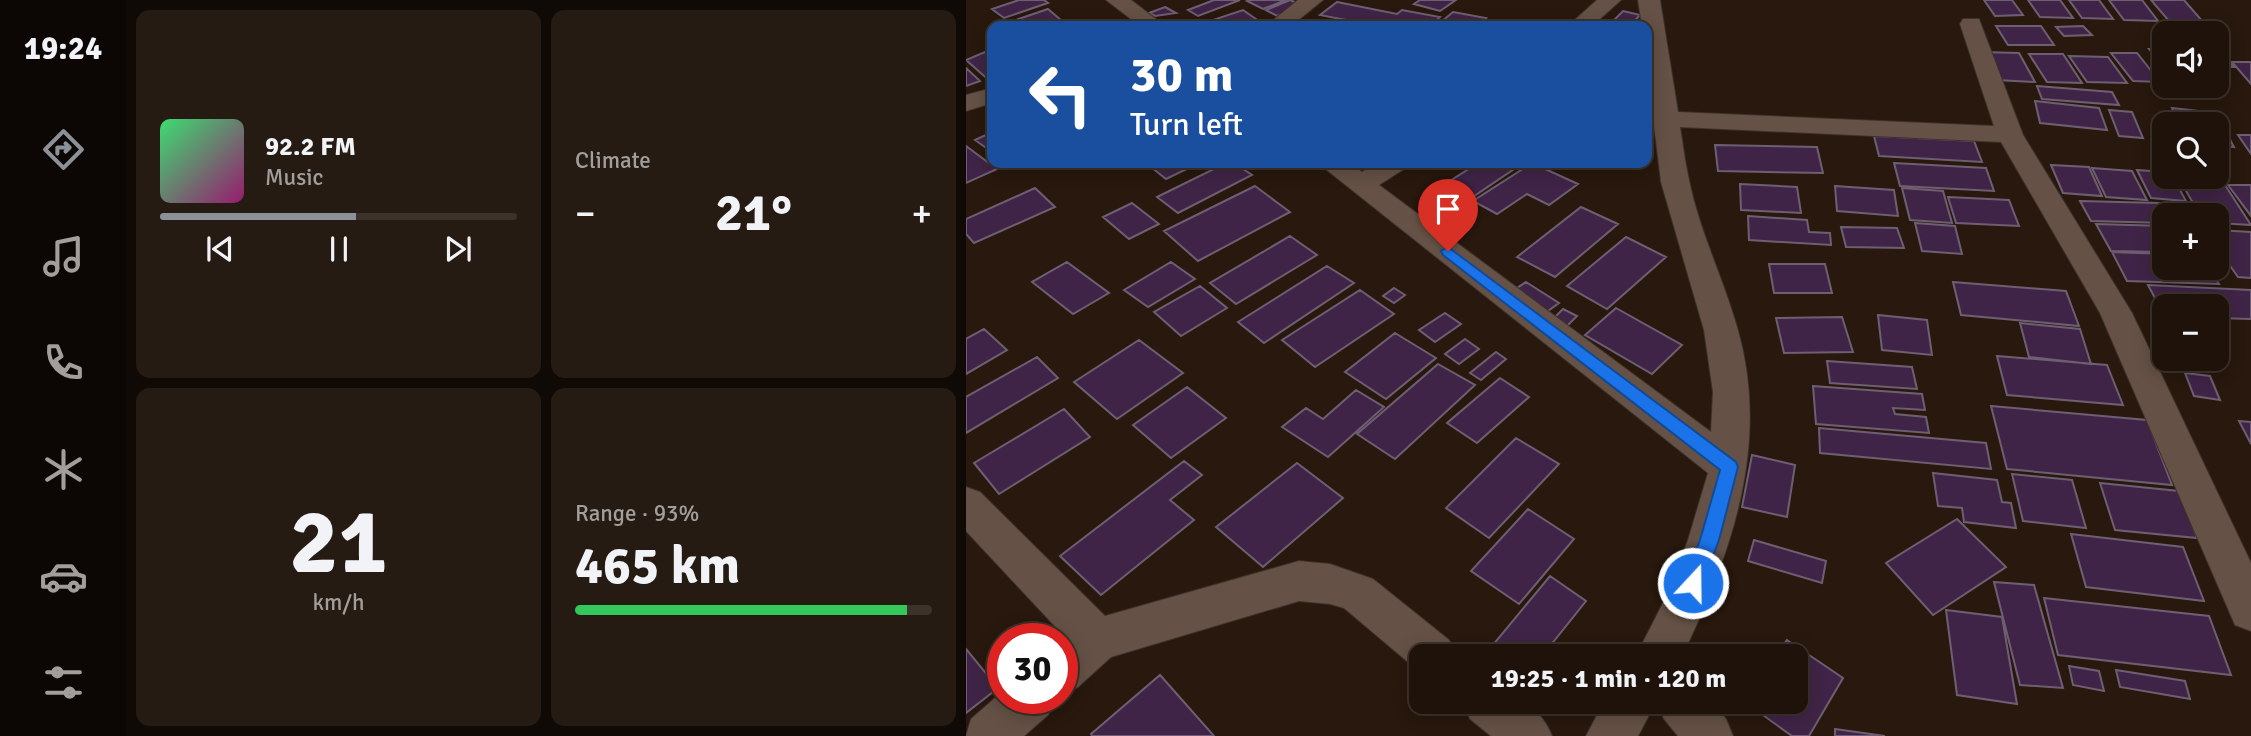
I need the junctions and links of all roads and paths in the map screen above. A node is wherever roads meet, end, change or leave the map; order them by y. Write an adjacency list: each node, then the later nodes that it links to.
1 (1117, 0): 5 (street)
2 (1312, 0): 6 (street)
3 (1610, 0): 7 (street)
4 (1649, 0): 11 (street)
5 (1147, 21)
6 (1284, 21)
7 (1586, 21)
8 (1971, 24): 12 (street)
9 (987, 97): 10 (street)
10 (966, 103)
11 (1666, 119): 12 (street); 16 (street)
12 (2010, 135): 18 (street)
13 (1339, 168): 15 (street)
14 (1386, 168): 15 (street)
15 (1361, 185): 16 (street)
16 (1729, 467): 21 (street)
17 (966, 504): 19 (street)
18 (2251, 610)
19 (1098, 640): 20 (street); 22 (street)
20 (1419, 644)
21 (1665, 644)
22 (1078, 657)
23 (1013, 714): 27 (street)
24 (1501, 714): 28 (street)
25 (1624, 714): 29 (street)
26 (1691, 714): 30 (street)
27 (988, 736)
28 (1528, 736)
29 (1610, 736)
30 (1709, 736)

